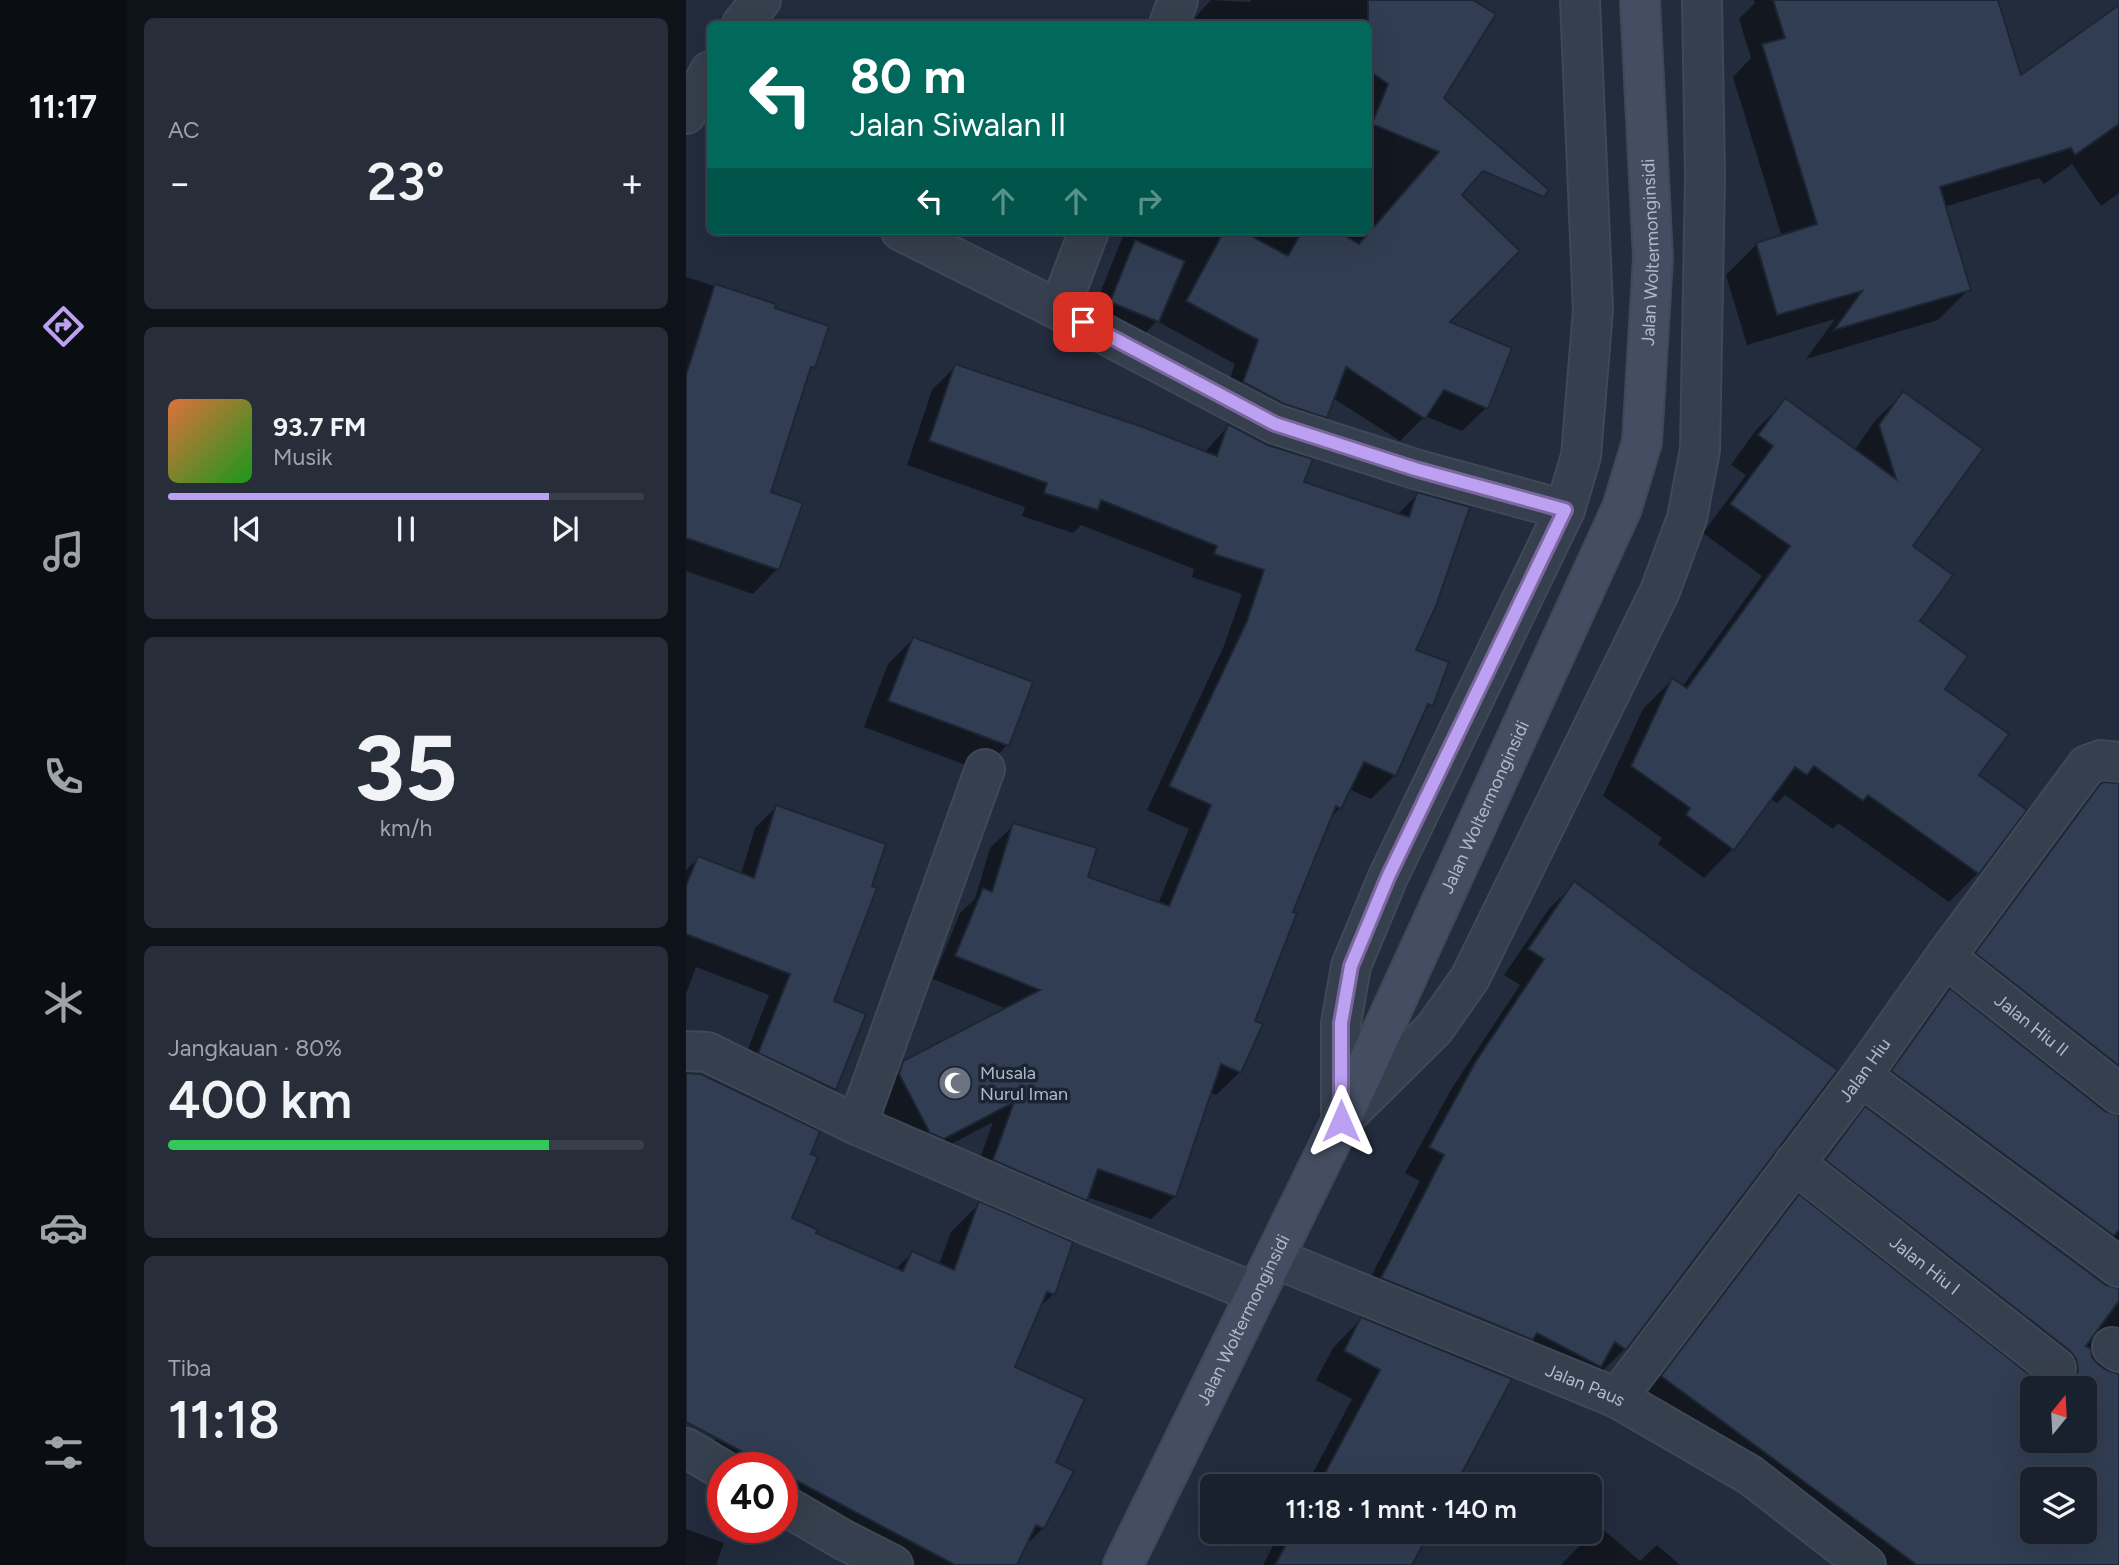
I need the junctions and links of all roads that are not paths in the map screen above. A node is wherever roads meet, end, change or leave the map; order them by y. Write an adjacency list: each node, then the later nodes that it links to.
1 (761, 0): 6 (street)
2 (1178, 0): 7 (street)
3 (1580, 0): 15 (street)
4 (1640, 0): 22 (main road, Jalan Woltermonginsidi)
5 (1702, 0): 22 (street)
6 (744, 21)
7 (1170, 21)
8 (707, 76): 9 (street)
9 (686, 114)
10 (686, 124): 11 (street)
11 (707, 134)
12 (909, 235): 14 (street)
13 (1087, 235): 14 (street)
14 (1059, 310): 15 (street)
15 (1565, 510): 22 (street)
16 (2119, 762): 18 (street, Jalan Hiu)
17 (985, 769): 23 (street)
18 (1945, 957): 20 (street, Jalan Hiu); 21 (street, Jalan Hiu II)
19 (686, 1051): 23 (street)
20 (1861, 1076): 24 (street, Jalan Hiu); 26 (street)
21 (2119, 1094)
22 (1341, 1121): 25 (main road, Jalan Woltermonginsidi)
23 (857, 1125): 27 (street)
24 (1794, 1163): 28 (street, Jalan Hiu I); 29 (street, Jalan Hiu)
25 (1274, 1258): 27 (main road, Jalan Woltermonginsidi); 29 (street, Jalan Paus)
26 (2119, 1267)
27 (1256, 1293): 34 (main road, Jalan Woltermonginsidi)
28 (2056, 1368)
29 (1618, 1398): 35 (street, Jalan Paus)
30 (686, 1448): 31 (street)
31 (707, 1460)
32 (798, 1513): 33 (street)
33 (893, 1565)
34 (1123, 1565)
35 (1866, 1565)

